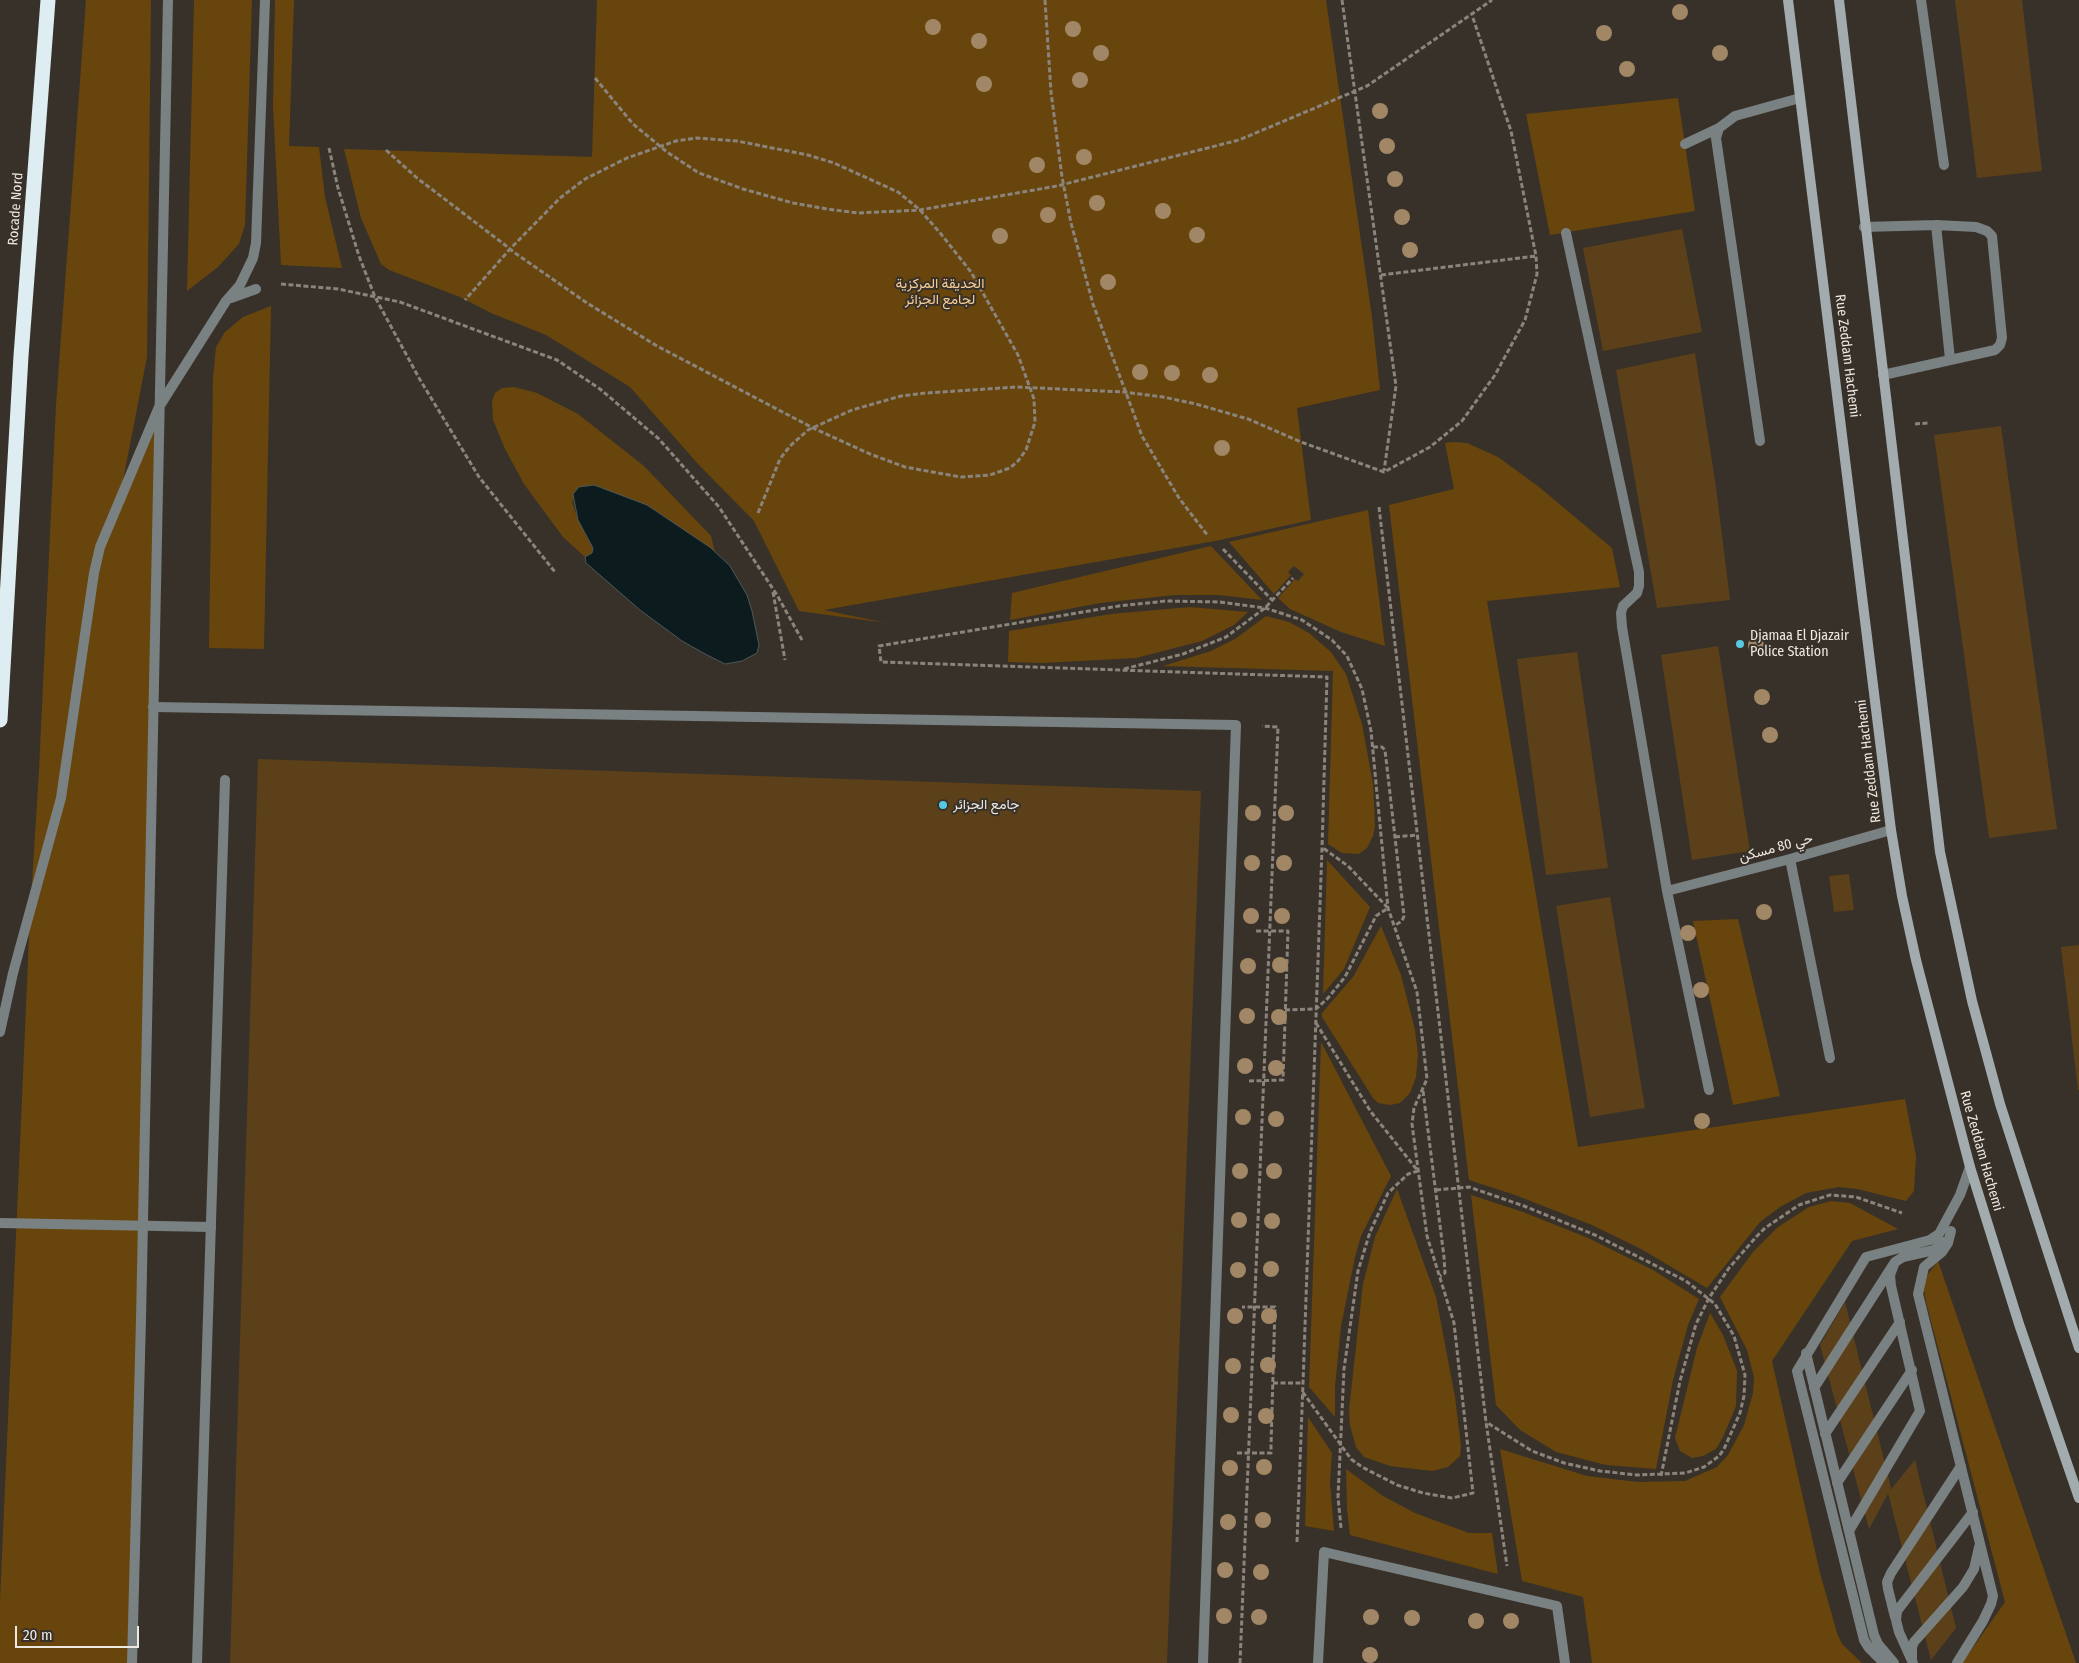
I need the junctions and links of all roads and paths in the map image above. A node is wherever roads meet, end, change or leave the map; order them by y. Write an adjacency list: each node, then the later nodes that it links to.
1 (48, 0): 54 (highway, Rocade Nord)
2 (168, 0): 36 (street)
3 (265, 0): 31 (street)
4 (1046, 0): 20 (path)
5 (1342, 0): 12 (path)
6 (1492, 0): 10 (path)
7 (1788, 0): 13 (street, Rue Zeddam Hachemi)
8 (1839, 0): 23 (street)
9 (1921, 0): 19 (street)
10 (1472, 15): 12 (path); 26 (path)
11 (595, 78): 16 (path)
12 (1355, 91): 20 (path); 27 (path)
13 (1800, 98): 14 (street); 58 (street, Rue Zeddam Hachemi)
14 (1719, 128): 15 (street); 38 (street)
15 (1685, 144)
16 (660, 146): 21 (path); 21 (path); 25 (path)
17 (329, 148): 29 (path)
18 (386, 150): 25 (path)
19 (1944, 165)
20 (1063, 185): 21 (path); 35 (path)
21 (920, 210): 34 (path)
22 (1936, 225): 23 (street); 32 (street); 32 (street)
23 (1864, 227): 33 (street)
24 (1566, 233): 63 (street)
25 (510, 249): 30 (path); 37 (path)
26 (1536, 256): 27 (path); 39 (path)
27 (1381, 275): 39 (path)
28 (256, 289): 29 (path); 31 (street)
29 (375, 297): 44 (path); 46 (path)
30 (466, 300)
31 (226, 301): 36 (street)
32 (1950, 359): 33 (street)
33 (1883, 375): 91 (street)
34 (1031, 387): 35 (path); 37 (path); 37 (path)
35 (1124, 392): 39 (path); 42 (path)
36 (158, 407): 53 (street); 70 (street)
37 (813, 428): 41 (path)
38 (1760, 441)
39 (1384, 472)
40 (1379, 507): 59 (path)
41 (758, 513)
42 (1208, 536)
43 (1224, 549): 47 (path)
44 (554, 572)
45 (1293, 578): 47 (path)
46 (772, 589): 49 (path); 51 (path)
47 (1272, 600): 48 (path)
48 (1265, 608): 50 (path); 52 (path); 56 (path)
49 (802, 640)
50 (878, 646)
51 (785, 660)
52 (1118, 670)
53 (153, 707): 55 (street); 113 (street)
54 (0, 720)
55 (1236, 726): 66 (path); 67 (street)
56 (1373, 747): 60 (path); 64 (path)
57 (225, 780): 83 (street)
58 (1891, 830): 62 (street, حي 80 مسكن); 76 (street, Rue Zeddam Hachemi)
59 (1417, 835): 60 (path); 78 (path)
60 (1395, 837): 65 (path)
61 (1322, 848): 64 (path)
62 (1790, 859): 63 (street, حي 80 مسكن); 71 (street)
63 (1667, 891): 75 (street)
64 (1388, 908): 65 (path); 68 (path)
65 (1394, 926): 74 (path)
66 (1269, 931): 67 (path); 68 (path); 72 (path)
67 (1229, 932): 73 (street)
68 (1285, 1010): 72 (path)
69 (1315, 1023): 77 (path)
70 (0, 1032)
71 (1830, 1058)
72 (1263, 1080): 73 (path); 88 (path)
73 (1224, 1081): 89 (street)
74 (1423, 1090): 77 (path); 79 (path)
75 (1709, 1090)
76 (1970, 1167): 80 (street); 106 (street, Rue Zeddam Hachemi)
77 (1418, 1171): 86 (path); 100 (path)
78 (1459, 1187): 79 (path); 87 (path); 98 (path)
79 (1436, 1190): 86 (path)
80 (1960, 1195): 84 (street); 92 (street)
81 (1902, 1213): 87 (path)
82 (0, 1223): 83 (street, bridge)
83 (211, 1228): 114 (street)
84 (1951, 1231): 85 (street); 103 (street)
85 (1895, 1262): 90 (street); 96 (street)
86 (1440, 1276): 100 (path)
87 (1709, 1298): 104 (path); 104 (path)
88 (1254, 1307): 89 (path); 94 (path); 102 (path)
89 (1216, 1308): 101 (street)
90 (1900, 1322): 93 (street); 99 (street)
91 (2079, 1348)
92 (1806, 1354): 96 (street); 119 (street)
93 (1912, 1370): 105 (street); 108 (street)
94 (1273, 1383): 95 (path); 102 (path)
95 (1302, 1383)
96 (1814, 1388): 99 (street)
97 (1302, 1391): 100 (path)
98 (1486, 1422): 104 (path); 111 (path)
99 (1825, 1434): 105 (street)
100 (1341, 1445): 110 (path)
101 (1210, 1453): 102 (path); 115 (street)
102 (1248, 1453): 116 (path)
103 (1961, 1466): 107 (street); 112 (street)
104 (1661, 1476)
105 (1837, 1483): 108 (street)
106 (2079, 1498)
107 (1972, 1512): 109 (street); 112 (street)
108 (1849, 1531): 120 (street)
109 (1979, 1538): 121 (street); 122 (street)
110 (1339, 1556): 111 (street); 117 (street)
111 (1511, 1595): 118 (street)
112 (1896, 1620): 121 (street)
113 (132, 1663)
114 (197, 1663)
115 (1203, 1663)
116 (1240, 1663)
117 (1318, 1663)
118 (1564, 1663)
119 (1884, 1663)
120 (1894, 1663)
121 (1913, 1663)
122 (1957, 1663)

